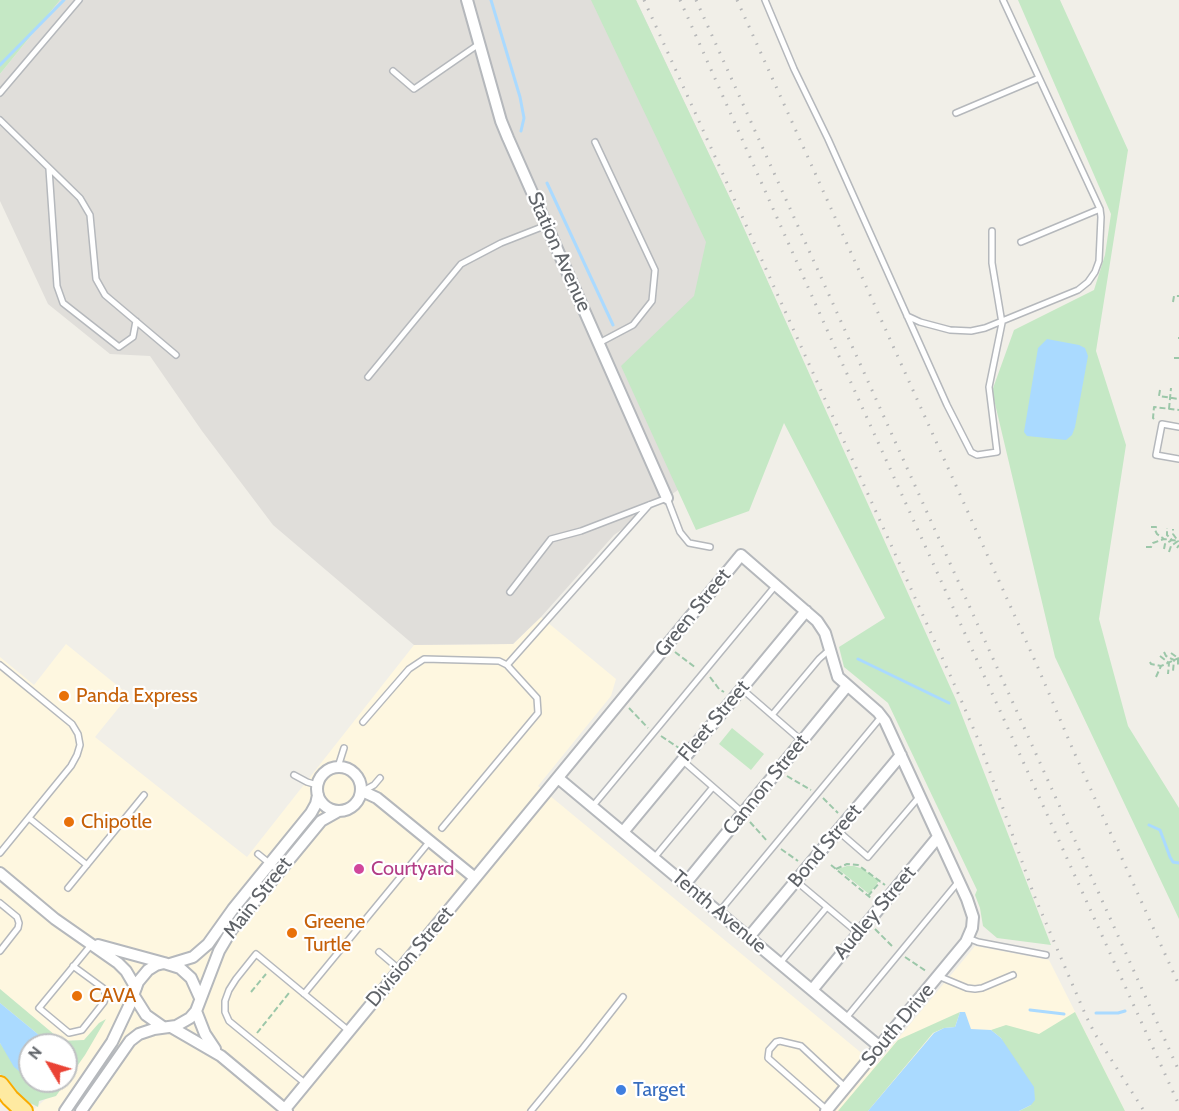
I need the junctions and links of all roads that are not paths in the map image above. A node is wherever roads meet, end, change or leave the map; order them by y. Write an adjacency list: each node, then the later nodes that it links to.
1 (79, 0): 8 (lane)
2 (467, 0): 5 (street, Station Avenue)
3 (765, 0): 17 (lane)
4 (1003, 0): 7 (lane)
5 (479, 44): 6 (lane); 14 (street, Station Avenue)
6 (393, 71)
7 (1038, 78): 9 (lane); 13 (lane)
8 (0, 93)
9 (956, 113)
10 (0, 120): 12 (lane)
11 (595, 142): 20 (lane)
12 (49, 169): 18 (lane); 18 (lane)
13 (1100, 208): 16 (lane); 19 (lane)
14 (547, 225): 20 (street, Station Avenue); 22 (lane)
15 (992, 231): 19 (lane)
16 (1021, 242)
17 (907, 316): 19 (lane); 19 (lane)
18 (136, 321): 21 (lane)
19 (1002, 323)
20 (599, 343): 25 (street, Station Avenue)
21 (176, 355)
22 (368, 377)
23 (1179, 427): 24 (lane)
24 (1179, 459)
25 (667, 498): 26 (lane); 27 (lane)
26 (649, 505): 29 (lane); 33 (lane)
27 (710, 547)
28 (776, 585): 30 (street, Green Street); 46 (street, Green Street); 52 (lane)
29 (510, 592)
30 (806, 611): 31 (street, Green Street); 35 (street, Fleet Street)
31 (830, 651): 34 (street, Green Street); 36 (lane)
32 (0, 665): 55 (lane)
33 (507, 665): 38 (lane); 56 (lane)
34 (847, 686): 37 (street, Green Street); 39 (street, Cannon Street)
35 (741, 689): 36 (lane); 41 (street, Fleet Street)
36 (772, 715): 39 (lane)
37 (882, 716): 42 (street, Green Street); 75 (lane)
38 (363, 722)
39 (802, 741): 54 (street, Cannon Street)
40 (344, 748): 43 (lane)
41 (682, 755): 47 (lane); 58 (street, Fleet Street)
42 (901, 755): 51 (street, Green Street); 57 (street, Bond Street)
43 (338, 767): 48 (street); 49 (street)
44 (294, 775): 48 (lane)
45 (380, 778): 49 (lane)
46 (558, 778): 52 (street, Tenth Avenue); 68 (street, Division Street)
47 (713, 787): 54 (lane); 63 (lane)
48 (317, 790): 53 (street); 64 (street, Main Street)
49 (362, 791): 53 (street); 60 (street)
50 (144, 795): 65 (lane)
51 (919, 796): 57 (lane); 59 (street, Green Street)
52 (592, 807): 58 (street, Tenth Avenue)
53 (337, 812): 66 (street, Main Street)
54 (747, 817): 71 (street, Cannon Street)
55 (29, 818): 61 (lane); 65 (lane)
56 (442, 828)
57 (838, 831): 69 (street, Bond Street)
58 (623, 832): 63 (street, Tenth Avenue)
59 (938, 837): 70 (street, Green Street); 76 (street, Audley Street)
60 (430, 841): 68 (street); 91 (lane)
61 (0, 854)
62 (258, 854): 64 (lane)
63 (654, 858): 71 (street, Tenth Avenue)
64 (269, 863): 66 (lane); 84 (street, Main Street)
65 (87, 865): 72 (lane)
66 (279, 871): 93 (street, Main Street)
67 (0, 873): 79 (street)
68 (476, 878): 86 (street, Division Street)
69 (796, 881): 74 (lane); 77 (street, Bond Street)
70 (958, 881): 78 (street, Green Street); 95 (lane)
71 (685, 884): 75 (street, Tenth Avenue)
72 (68, 888)
73 (0, 903): 80 (lane)
74 (827, 907): 76 (lane); 83 (lane)
75 (719, 912): 77 (street, Tenth Avenue)
76 (858, 933): 89 (street, Audley Street)
77 (749, 937): 83 (street, Tenth Avenue)
78 (968, 938): 82 (lane); 88 (street, South Drive)
79 (92, 943): 84 (street); 85 (lane); 90 (street)
80 (0, 951)
81 (379, 952): 86 (lane)
82 (1046, 956)
83 (780, 963): 89 (street, Tenth Avenue)
84 (167, 964): 90 (street); 93 (street)
85 (73, 966): 85 (lane)
86 (400, 970): 97 (street, Division Street)
87 (1013, 975): 88 (lane)
88 (938, 976): 98 (street, South Drive)
89 (812, 990): 95 (street, Tenth Avenue)
90 (135, 992): 96 (street); 106 (street)
91 (304, 994): 97 (lane); 100 (lane)
92 (622, 997): 108 (lane)
93 (200, 999): 94 (street)
94 (196, 1011): 96 (street); 99 (street)
95 (846, 1018): 98 (street, Tenth Avenue)
96 (167, 1027): 99 (street); 107 (street)
97 (349, 1031): 100 (street, Division Street)
98 (880, 1047): 102 (street, South Drive)
99 (221, 1056): 103 (street)
100 (306, 1084): 103 (street, Division Street)
101 (0, 1086): 105 (highway)
102 (846, 1087): 104 (street, South Drive); 104 (lane)
103 (286, 1110)
104 (827, 1110)
105 (24, 1111)
106 (65, 1111)
107 (81, 1111)
108 (531, 1111)

